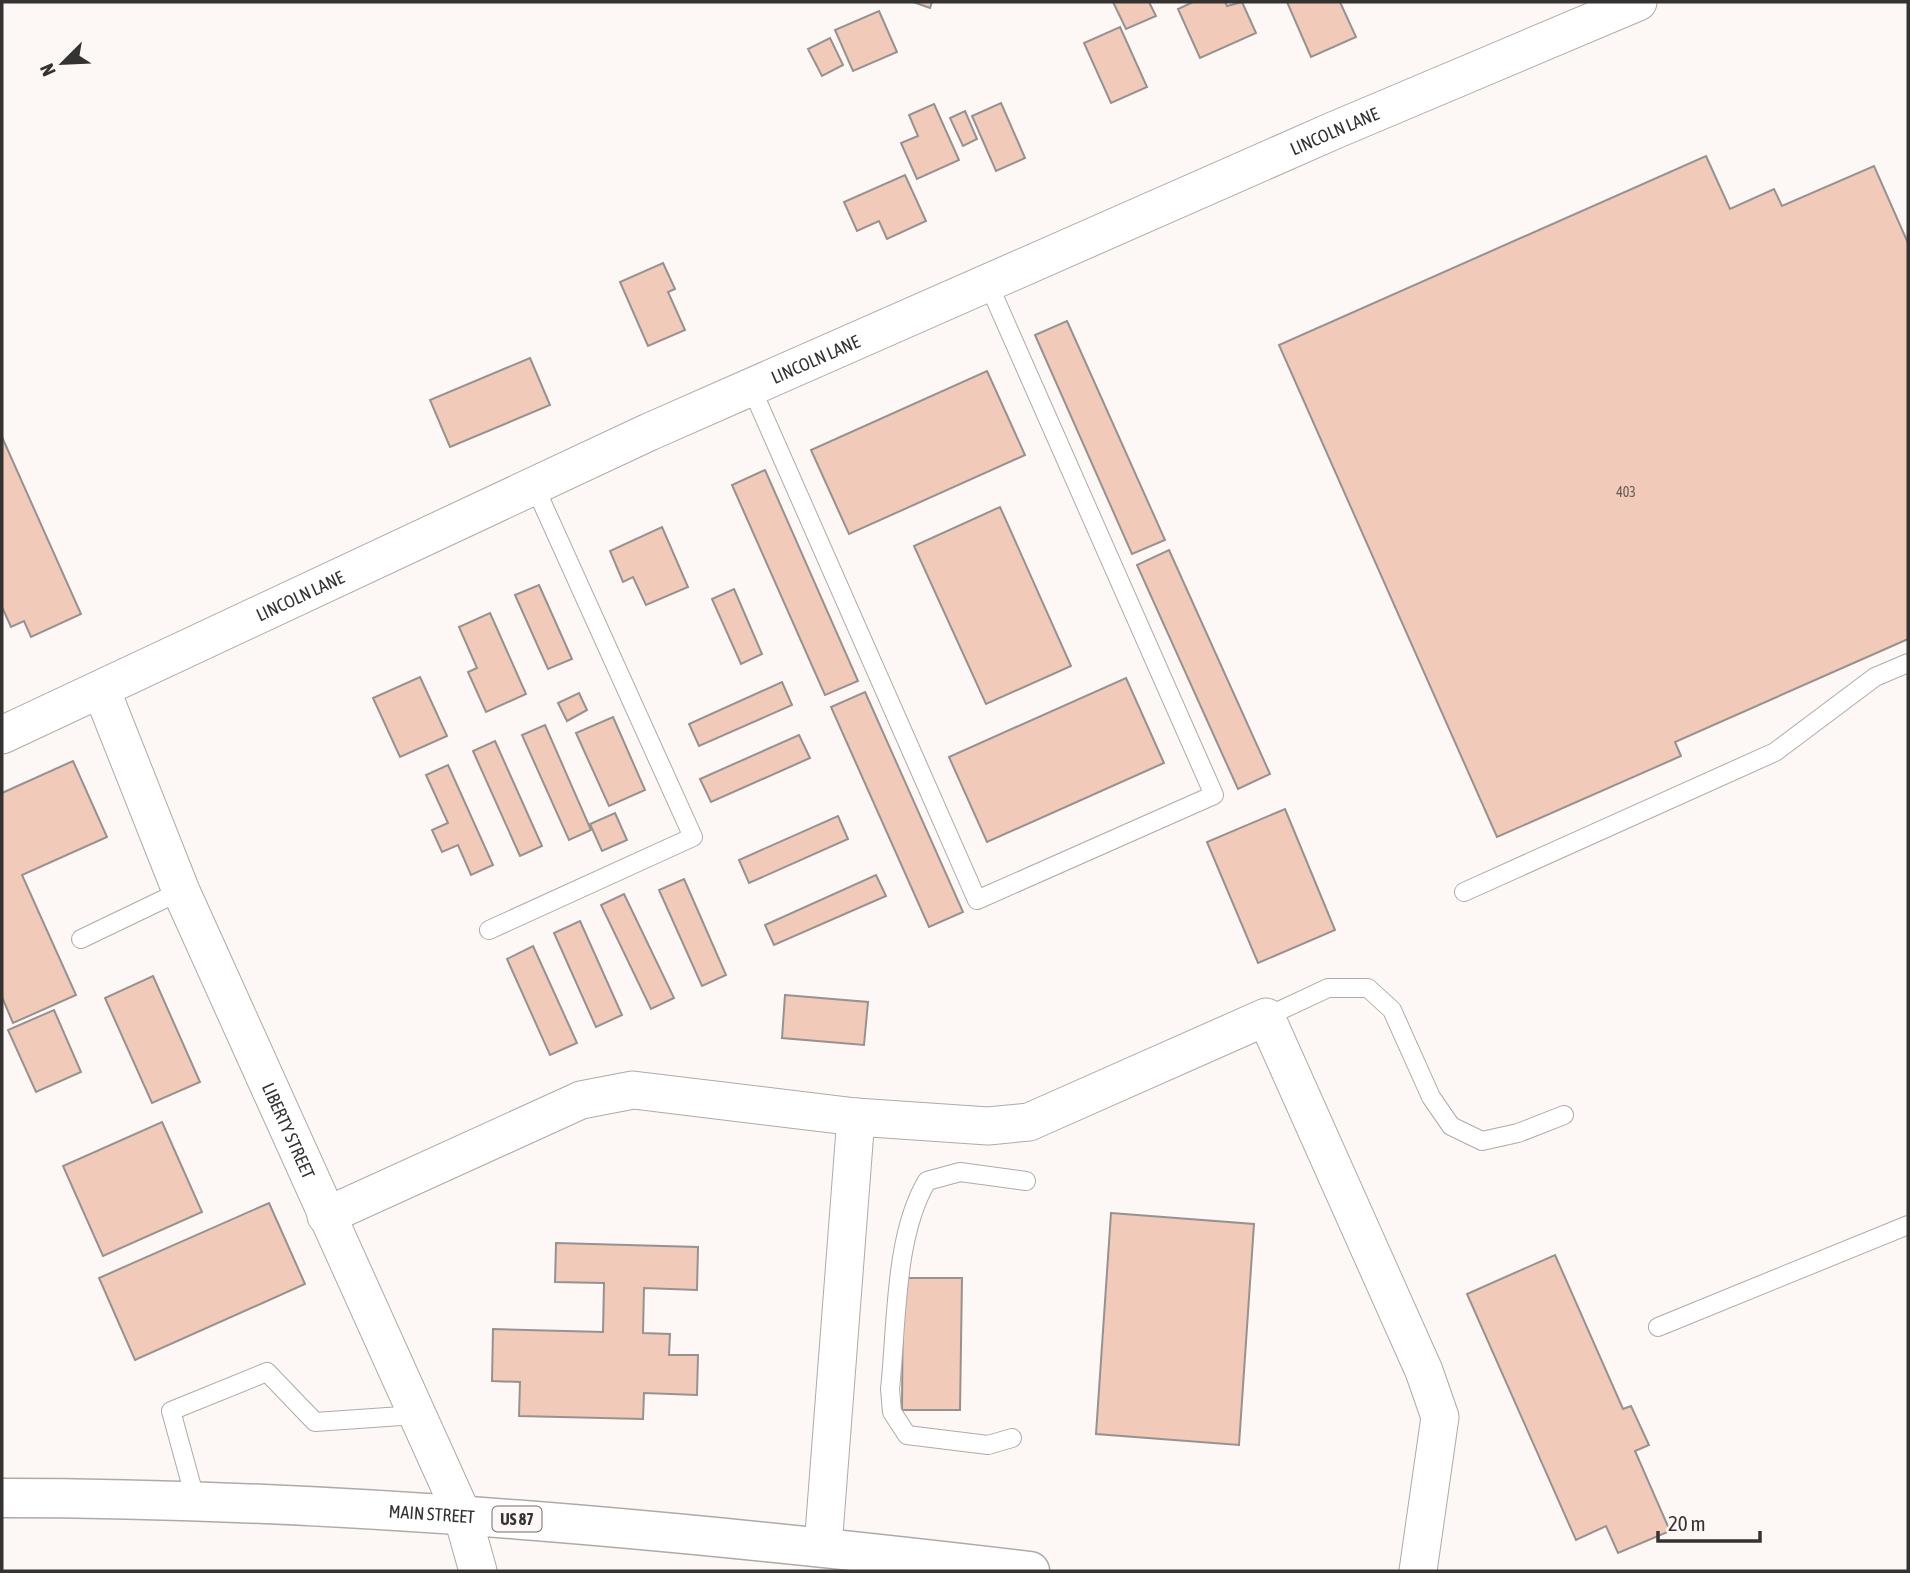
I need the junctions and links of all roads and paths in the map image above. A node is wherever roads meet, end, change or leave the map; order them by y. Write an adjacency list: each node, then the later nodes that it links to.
1 (1639, 2): 2 (street, LINCOLN LANE)
2 (988, 283): 3 (street, LINCOLN LANE); 3 (lane)
3 (751, 387): 4 (street, LINCOLN LANE)
4 (534, 485): 6 (street, LINCOLN LANE); 10 (lane)
5 (1908, 663): 9 (lane)
6 (101, 689): 7 (street, LINCOLN LANE); 8 (street, LIBERTY STREET)
7 (2, 735)
8 (181, 891): 11 (lane); 16 (street, LIBERTY STREET)
9 (1464, 892)
10 (489, 930)
11 (81, 939)
12 (1266, 1017): 13 (lane); 14 (street); 27 (street)
13 (1564, 1115)
14 (856, 1117): 16 (street); 24 (street)
15 (1026, 1181): 20 (lane)
16 (326, 1216): 19 (street, LIBERTY STREET)
17 (1908, 1225): 18 (lane)
18 (1658, 1327)
19 (416, 1415): 22 (lane); 23 (street, LIBERTY STREET)
20 (1012, 1438)
21 (2, 1498): 22 (main road, MAIN STREET / US 87)
22 (196, 1502): 23 (main road, MAIN STREET / US 87)
23 (462, 1514): 24 (main road, MAIN STREET / US 87); 25 (street, LIBERTY STREET)
24 (823, 1547): 26 (main road, MAIN STREET / US 87)
25 (478, 1571)
26 (1030, 1571)
27 (1418, 1571)

